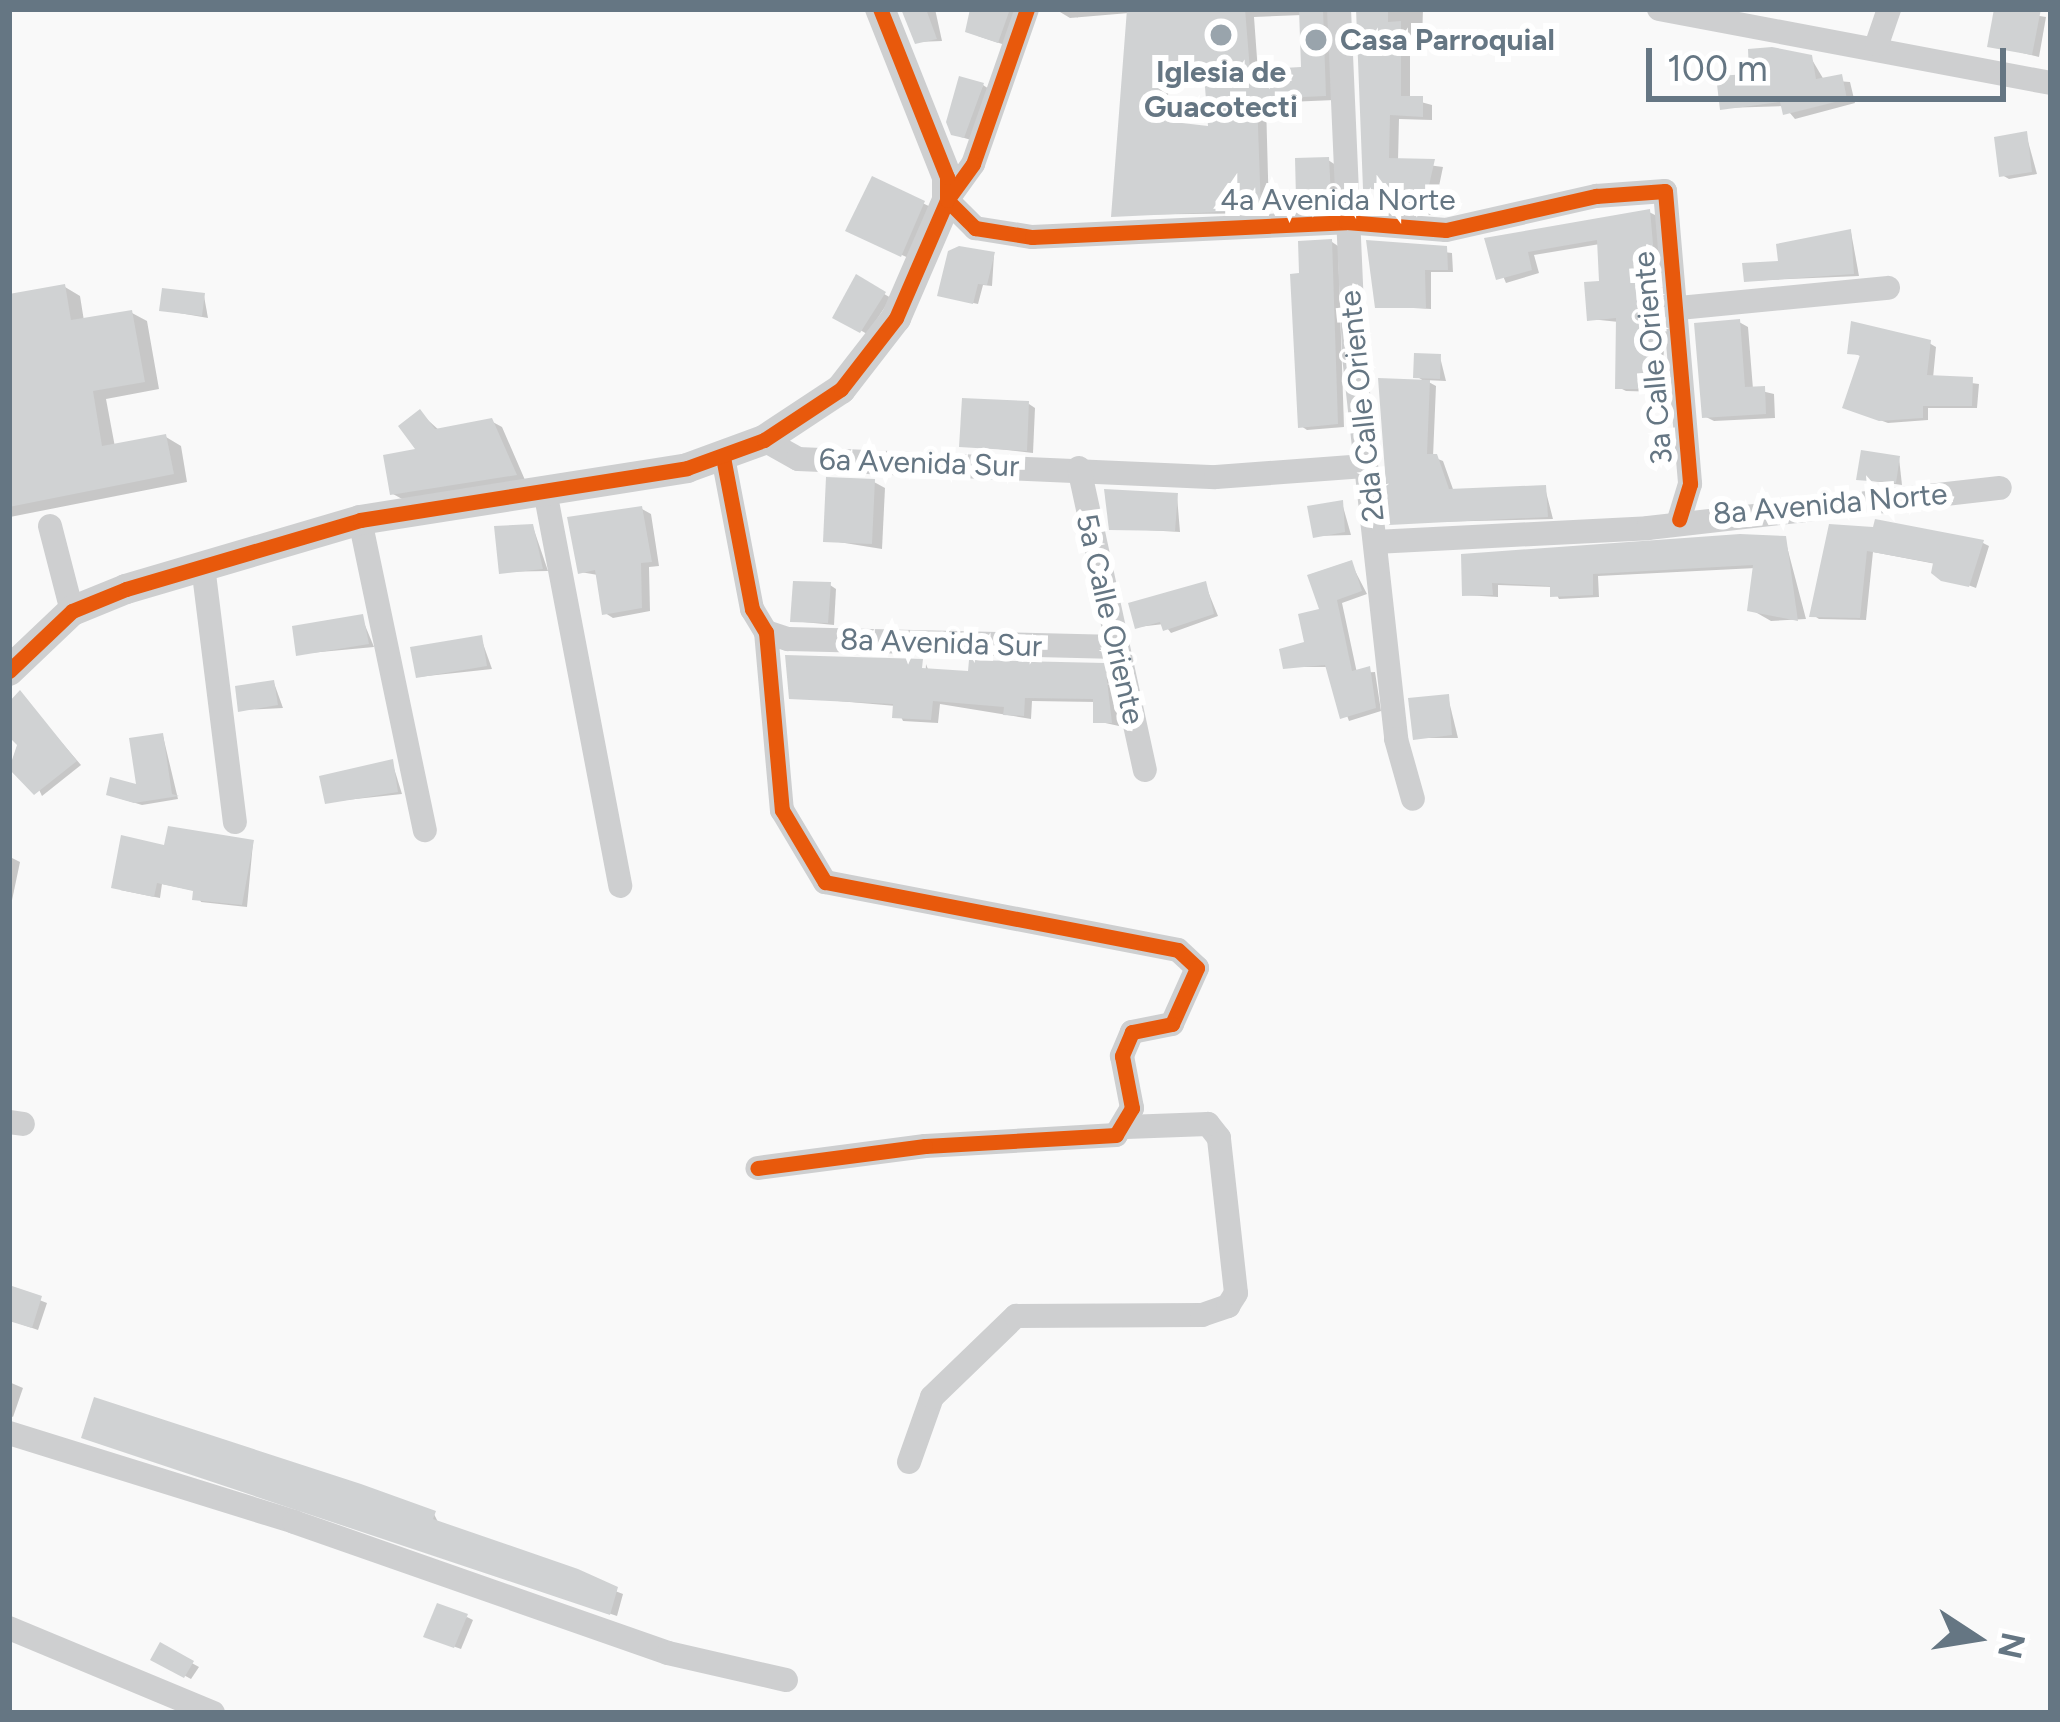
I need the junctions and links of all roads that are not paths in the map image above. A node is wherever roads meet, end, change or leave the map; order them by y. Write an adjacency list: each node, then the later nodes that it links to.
1 (880, 9): 9 (street)
2 (1027, 9): 9 (street)
3 (1339, 9): 10 (street, 2da Calle Oriente)
4 (1659, 9): 6 (street)
5 (1889, 9): 6 (street)
6 (1876, 44): 7 (street)
7 (2051, 82)
8 (1665, 191): 10 (street, 4a Avenida Norte); 12 (street, 3a Calle Oriente)
9 (947, 200): 10 (street, 4a Avenida Norte); 13 (street)
10 (1346, 222): 15 (street, 2da Calle Oriente)
11 (1888, 288): 12 (street)
12 (1679, 308): 19 (street, 3a Calle Oriente)
13 (764, 440): 14 (street); 16 (street, 6a Avenida Sur)
14 (723, 457): 18 (street); 25 (street)
15 (1365, 466): 16 (street, 6a Avenida Sur); 22 (street, 2da Calle Oriente)
16 (1079, 468): 26 (street, 5a Calle Oriente)
17 (2000, 488): 19 (street, 8a Avenida Norte)
18 (545, 491): 20 (street); 32 (street)
19 (1679, 519): 22 (street, 8a Avenida Norte)
20 (360, 520): 23 (street); 31 (street)
21 (50, 526): 24 (street)
22 (1375, 542): 29 (street, 2da Calle Oriente)
23 (203, 566): 24 (street); 30 (street)
24 (72, 611): 27 (street)
25 (766, 632): 26 (street, 8a Avenida Sur); 33 (street)
26 (1118, 647): 28 (street, 5a Calle Oriente)
27 (9, 670)
28 (1145, 770)
29 (1412, 799)
30 (235, 822)
31 (425, 830)
32 (620, 886)
33 (1126, 1127): 34 (street); 36 (street)
34 (758, 1168)
35 (9, 1433): 38 (street)
36 (909, 1462)
37 (9, 1628): 39 (street)
38 (786, 1680)
39 (213, 1713)

